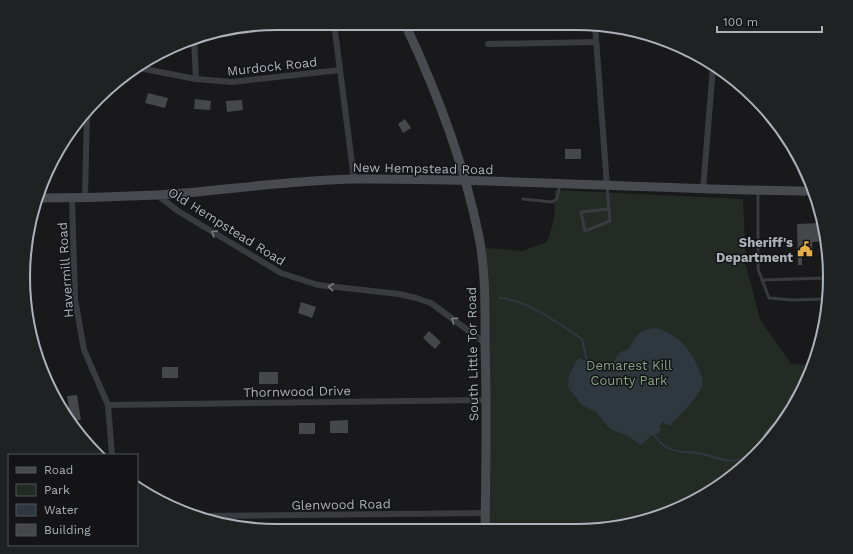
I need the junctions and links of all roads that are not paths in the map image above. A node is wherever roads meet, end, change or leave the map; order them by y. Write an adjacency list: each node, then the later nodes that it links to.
1 (335, 30): 8 (street)
2 (408, 30): 13 (street, South Little Tor Road)
3 (595, 31): 4 (street)
4 (596, 42): 6 (street); 15 (street)
5 (194, 44): 10 (street)
6 (488, 44)
7 (144, 69): 10 (street, Murdock Road)
8 (340, 70): 10 (street, Murdock Road); 12 (street)
9 (713, 72): 16 (street)
10 (196, 79)
11 (87, 119): 20 (street)
12 (354, 179): 13 (street, New Hempstead Road); 19 (street, New Hempstead Road)
13 (465, 180): 14 (street, New Hempstead Road); 28 (street, South Little Tor Road)
14 (560, 184): 15 (street, New Hempstead Road); 23 (lane)
15 (607, 186): 16 (street, New Hempstead Road); 24 (lane)
16 (703, 190): 17 (street, New Hempstead Road)
17 (758, 190): 18 (street, New Hempstead Road); 26 (lane)
18 (807, 191)
19 (156, 194): 20 (street, New Hempstead Road); 28 (street, Old Hempstead Road, one-way to 19)
20 (85, 197): 22 (street, New Hempstead Road)
21 (43, 198): 22 (street, New Hempstead Road)
22 (72, 198): 30 (street, Havermill Road)
23 (523, 199)
24 (609, 209): 24 (lane)
25 (823, 278): 26 (lane)
26 (762, 280): 27 (lane)
27 (822, 299)
28 (485, 343): 29 (street, South Little Tor Road)
29 (486, 400): 30 (street, Thornwood Drive); 32 (street, South Little Tor Road)
30 (108, 405): 31 (street, Havermill Road)
31 (112, 454)
32 (486, 513): 33 (street, Glenwood Road); 34 (street, South Little Tor Road)
33 (212, 516)
34 (486, 524)

